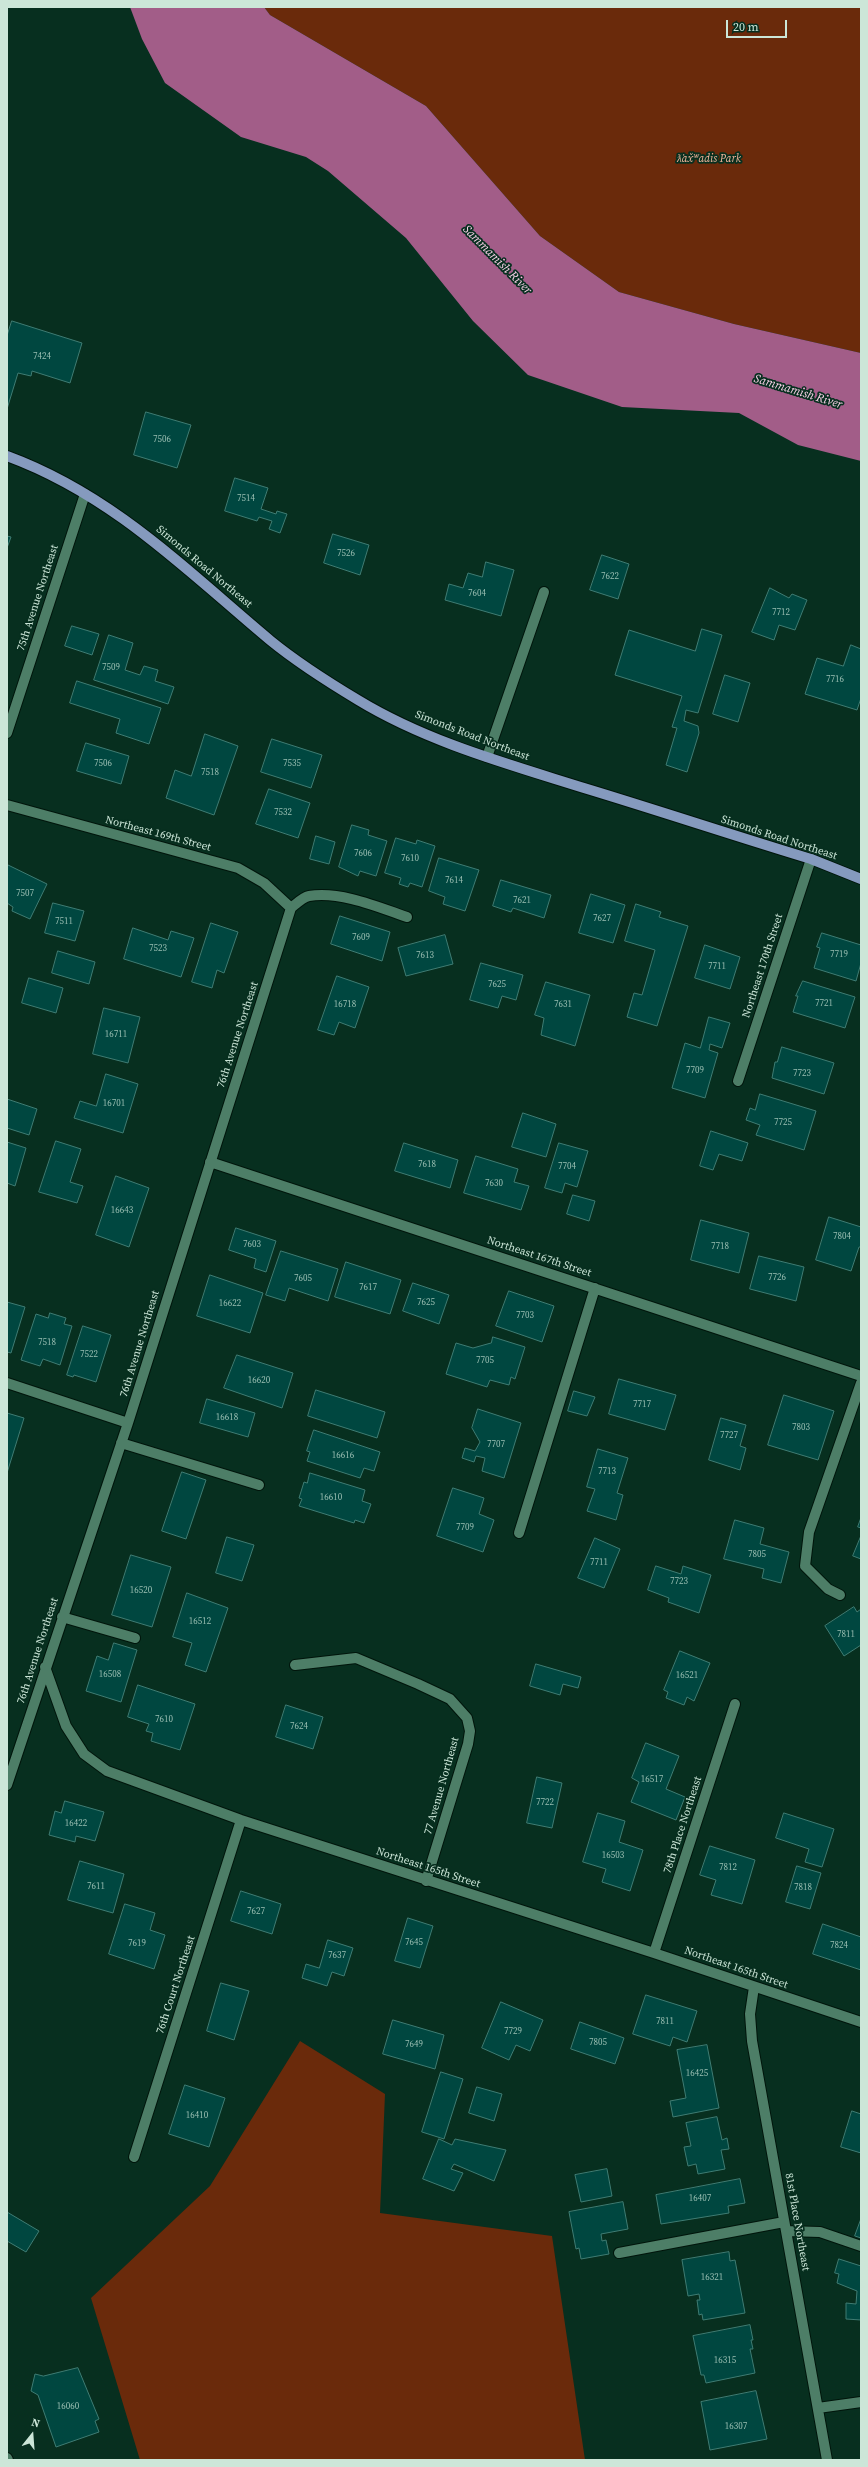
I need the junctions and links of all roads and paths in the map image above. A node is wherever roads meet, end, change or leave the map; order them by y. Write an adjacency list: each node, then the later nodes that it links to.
1 (7, 456): 2 (main road)
2 (84, 494): 4 (street, 75th Avenue Northeast); 5 (main road, Simonds Road Northeast)
3 (544, 592): 5 (street)
4 (7, 733)
5 (487, 757): 7 (main road, Simonds Road Northeast)
6 (7, 805): 9 (street, Northeast 169th Street)
7 (811, 859): 8 (main road, Simonds Road Northeast); 11 (street, Northeast 170th Street)
8 (861, 878)
9 (291, 908): 10 (street); 12 (street, 76th Avenue Northeast)
10 (407, 916)
11 (738, 1081)
12 (210, 1162): 13 (street, Northeast 167th Street); 17 (street, 76th Avenue Northeast)
13 (595, 1288): 14 (street, Northeast 167th Street); 20 (street)
14 (861, 1376)
15 (7, 1383): 17 (street)
16 (861, 1383): 21 (street)
17 (128, 1423): 18 (street, 76th Avenue Northeast)
18 (121, 1443): 19 (street); 22 (street, 76th Avenue Northeast)
19 (258, 1485)
20 (519, 1533)
21 (840, 1595)
22 (62, 1617): 23 (street); 25 (street, 76th Avenue Northeast)
23 (135, 1638)
24 (295, 1665): 29 (street, 77 Avenue Northeast)
25 (45, 1667): 27 (street, 76th Avenue Northeast); 28 (street, Northeast 165th Street)
26 (735, 1704): 30 (street, 78th Place Northeast)
27 (7, 1785)
28 (241, 1820): 29 (street, Northeast 165th Street); 33 (street, 76th Court Northeast)
29 (426, 1881): 30 (street, Northeast 165th Street)
30 (654, 1953): 31 (street, Northeast 165th Street)
31 (754, 1987): 32 (street, Northeast 165th Street); 34 (street, 81st Place Northeast)
32 (861, 2022)
33 (134, 2157)
34 (785, 2227): 35 (street); 36 (street); 38 (street, 81st Place Northeast)
35 (861, 2246)
36 (619, 2253)
37 (861, 2402): 38 (street)
38 (818, 2408): 39 (street, 81st Place Northeast)
39 (827, 2460)

